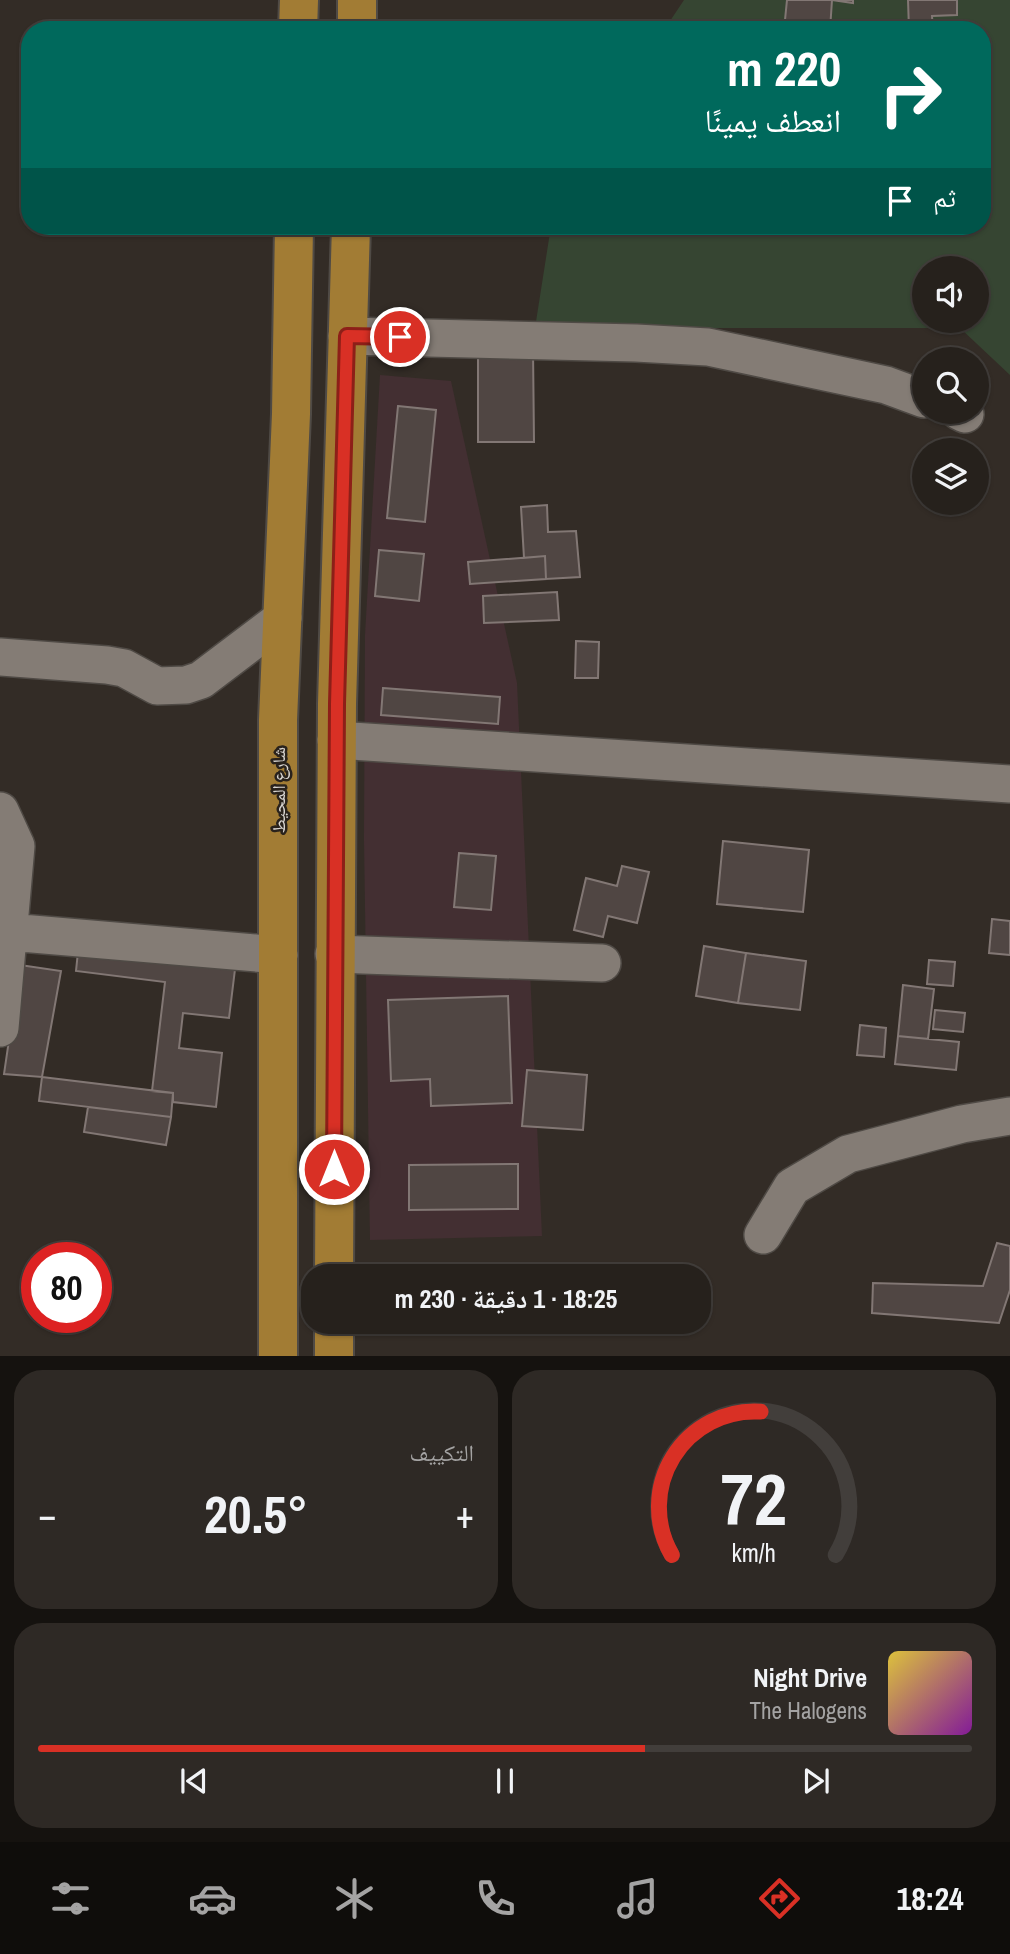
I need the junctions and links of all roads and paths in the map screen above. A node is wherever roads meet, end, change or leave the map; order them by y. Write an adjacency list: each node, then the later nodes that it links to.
1 (299, 0): 3 (highway)
2 (358, 0): 4 (highway)
3 (298, 21)
4 (357, 21)
5 (294, 235): 9 (highway, شارع المحيط)
6 (351, 235): 7 (highway)
7 (347, 336): 8 (lane); 11 (highway)
8 (912, 395)
9 (282, 618): 10 (lane); 16 (highway, شارع المحيط)
10 (0, 657)
11 (336, 740): 12 (lane); 15 (highway)
12 (1010, 784)
13 (0, 811): 14 (lane)
14 (9, 932): 16 (lane); 18 (lane)
15 (334, 954): 17 (lane); 21 (highway)
16 (279, 955): 23 (highway, شارع المحيط)
17 (603, 963)
18 (0, 1028)
19 (1010, 1116): 20 (lane)
20 (763, 1235)
21 (334, 1264)
22 (334, 1334): 24 (highway)
23 (278, 1356)
24 (334, 1356)

